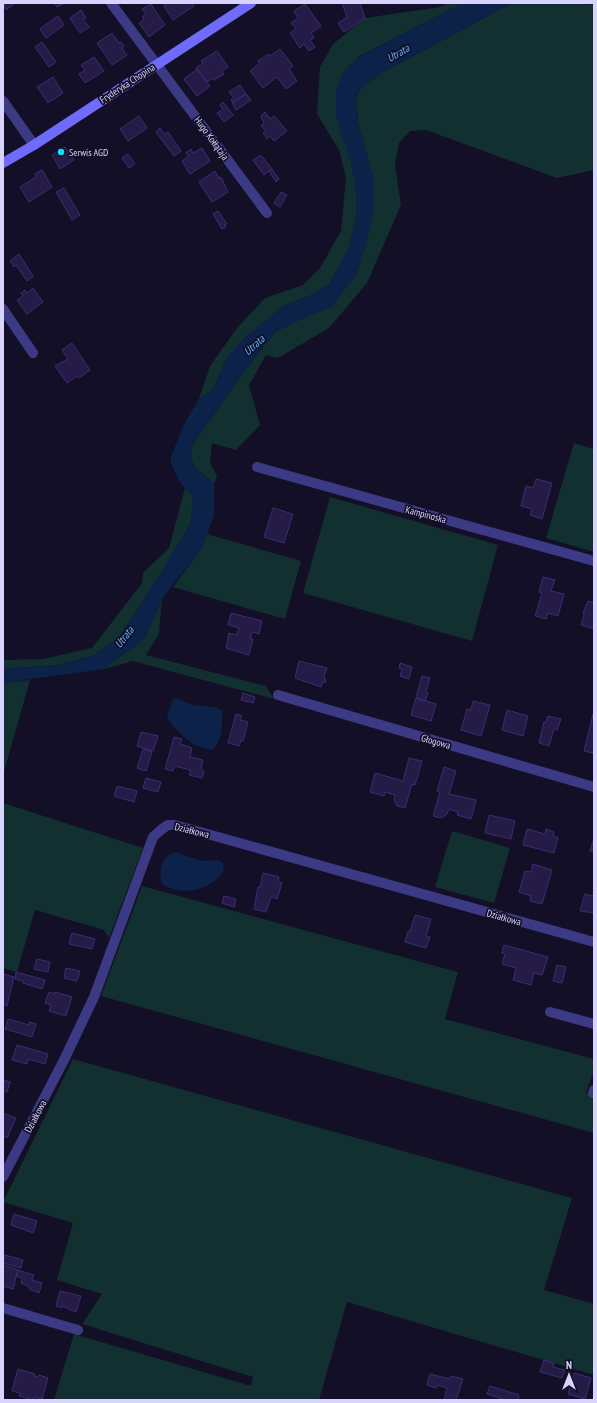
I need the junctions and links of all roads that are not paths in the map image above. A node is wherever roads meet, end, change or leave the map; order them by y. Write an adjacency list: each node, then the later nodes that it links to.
1 (111, 3): 3 (street, Hugo Kołłątaja)
2 (251, 3): 3 (main road, Fryderyka Chopina)
3 (156, 64): 5 (main road, Fryderyka Chopina); 7 (street, Hugo Kołłątaja)
4 (3, 101): 5 (street)
5 (34, 144): 6 (main road, Fryderyka Chopina)
6 (3, 163)
7 (267, 212)
8 (3, 309): 9 (street)
9 (34, 353)
10 (257, 467): 11 (street, Kampinoska)
11 (594, 561)
12 (278, 695): 13 (street, Głogowa)
13 (594, 787)
14 (594, 942): 17 (street, Działkowa)
15 (550, 1012): 16 (street)
16 (594, 1024)
17 (3, 1177)
18 (3, 1308): 19 (street)
19 (78, 1330)

